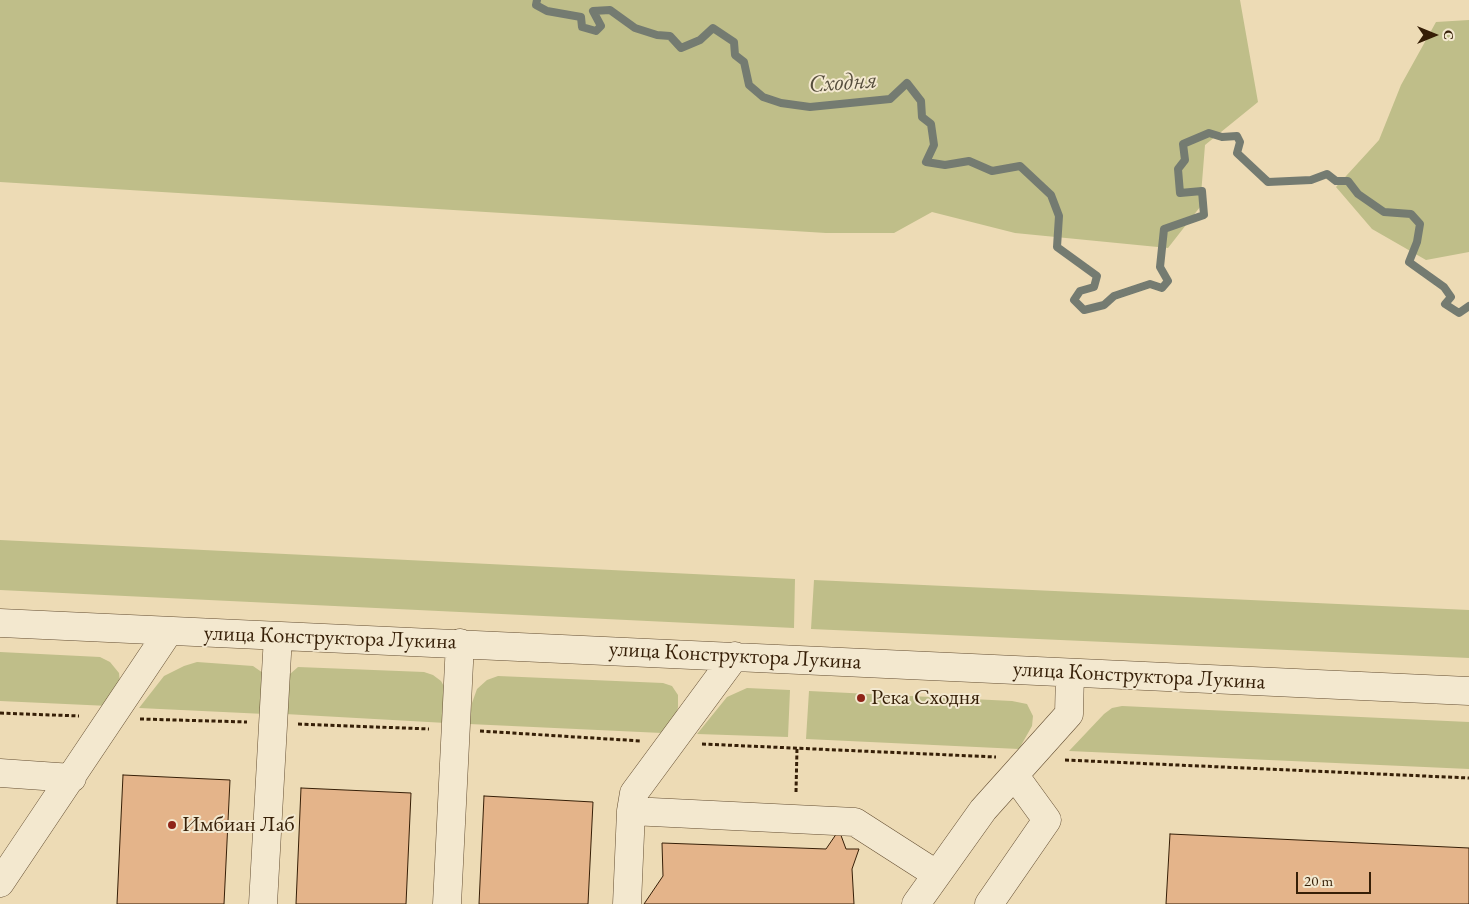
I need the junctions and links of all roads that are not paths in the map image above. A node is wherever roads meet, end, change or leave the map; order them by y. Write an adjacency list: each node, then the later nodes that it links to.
1 (0, 623): 2 (street, улица Конструктора Лукина)
2 (169, 631): 3 (street, улица Конструктора Лукина); 10 (street)
3 (278, 636): 4 (street, улица Конструктора Лукина); 14 (street)
4 (460, 643): 5 (street, улица Конструктора Лукина); 15 (street)
5 (735, 656): 6 (street, улица Конструктора Лукина); 11 (street)
6 (1070, 673): 7 (street, улица Конструктора Лукина); 8 (street)
7 (1469, 691)
8 (1023, 767): 12 (street); 18 (street)
9 (1, 774): 10 (street)
10 (72, 778): 13 (street)
11 (631, 811): 12 (street); 16 (street)
12 (936, 874): 17 (street)
13 (0, 883)
14 (263, 904)
15 (447, 904)
16 (627, 904)
17 (916, 904)
18 (989, 904)

